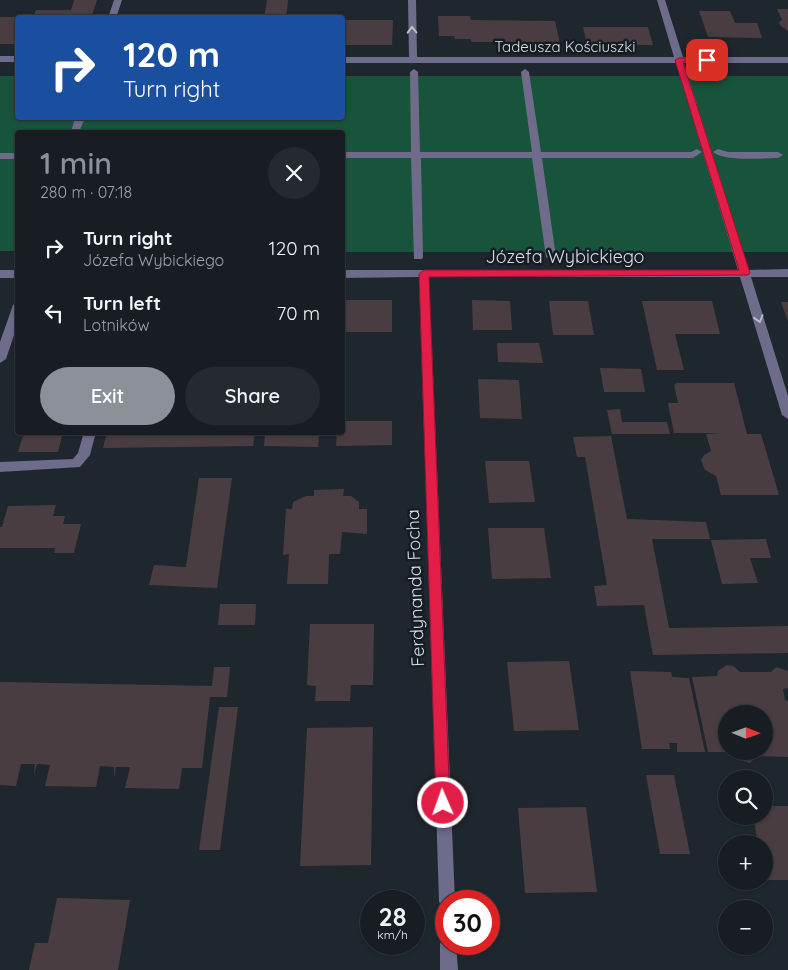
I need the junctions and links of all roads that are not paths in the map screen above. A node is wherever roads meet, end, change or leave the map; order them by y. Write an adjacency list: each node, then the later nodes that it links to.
1 (118, 0): 4 (street)
2 (412, 0): 8 (street, one-way to 2)
3 (661, 0): 9 (street)
4 (113, 15)
5 (0, 59): 6 (street)
6 (15, 59)
7 (345, 60): 8 (street, Tadeusza Kościuszki)
8 (413, 60): 9 (street, Tadeusza Kościuszki)
9 (679, 60): 10 (street, Tadeusza Kościuszki); 23 (street)
10 (788, 60)
11 (414, 72): 16 (street)
12 (525, 72): 17 (street)
13 (697, 152): 17 (street)
14 (718, 152): 18 (street)
15 (345, 155): 16 (street)
16 (416, 155): 17 (street); 21 (street)
17 (537, 155): 22 (street)
18 (778, 155)
19 (0, 156): 20 (street)
20 (15, 156)
21 (418, 257)
22 (551, 257)
23 (745, 273): 24 (street, Józefa Wybickiego); 28 (street, Józefa Wybickiego); 31 (street, one-way to 31)
24 (788, 273)
25 (0, 274): 26 (street)
26 (15, 274)
27 (345, 274): 28 (street, Józefa Wybickiego)
28 (424, 274): 34 (street, Ferdynanda Focha)
29 (15, 314): 30 (street)
30 (0, 359)
31 (788, 416)
32 (89, 435): 33 (street)
33 (0, 467)
34 (447, 890)
35 (448, 955): 36 (street)
36 (449, 970)

